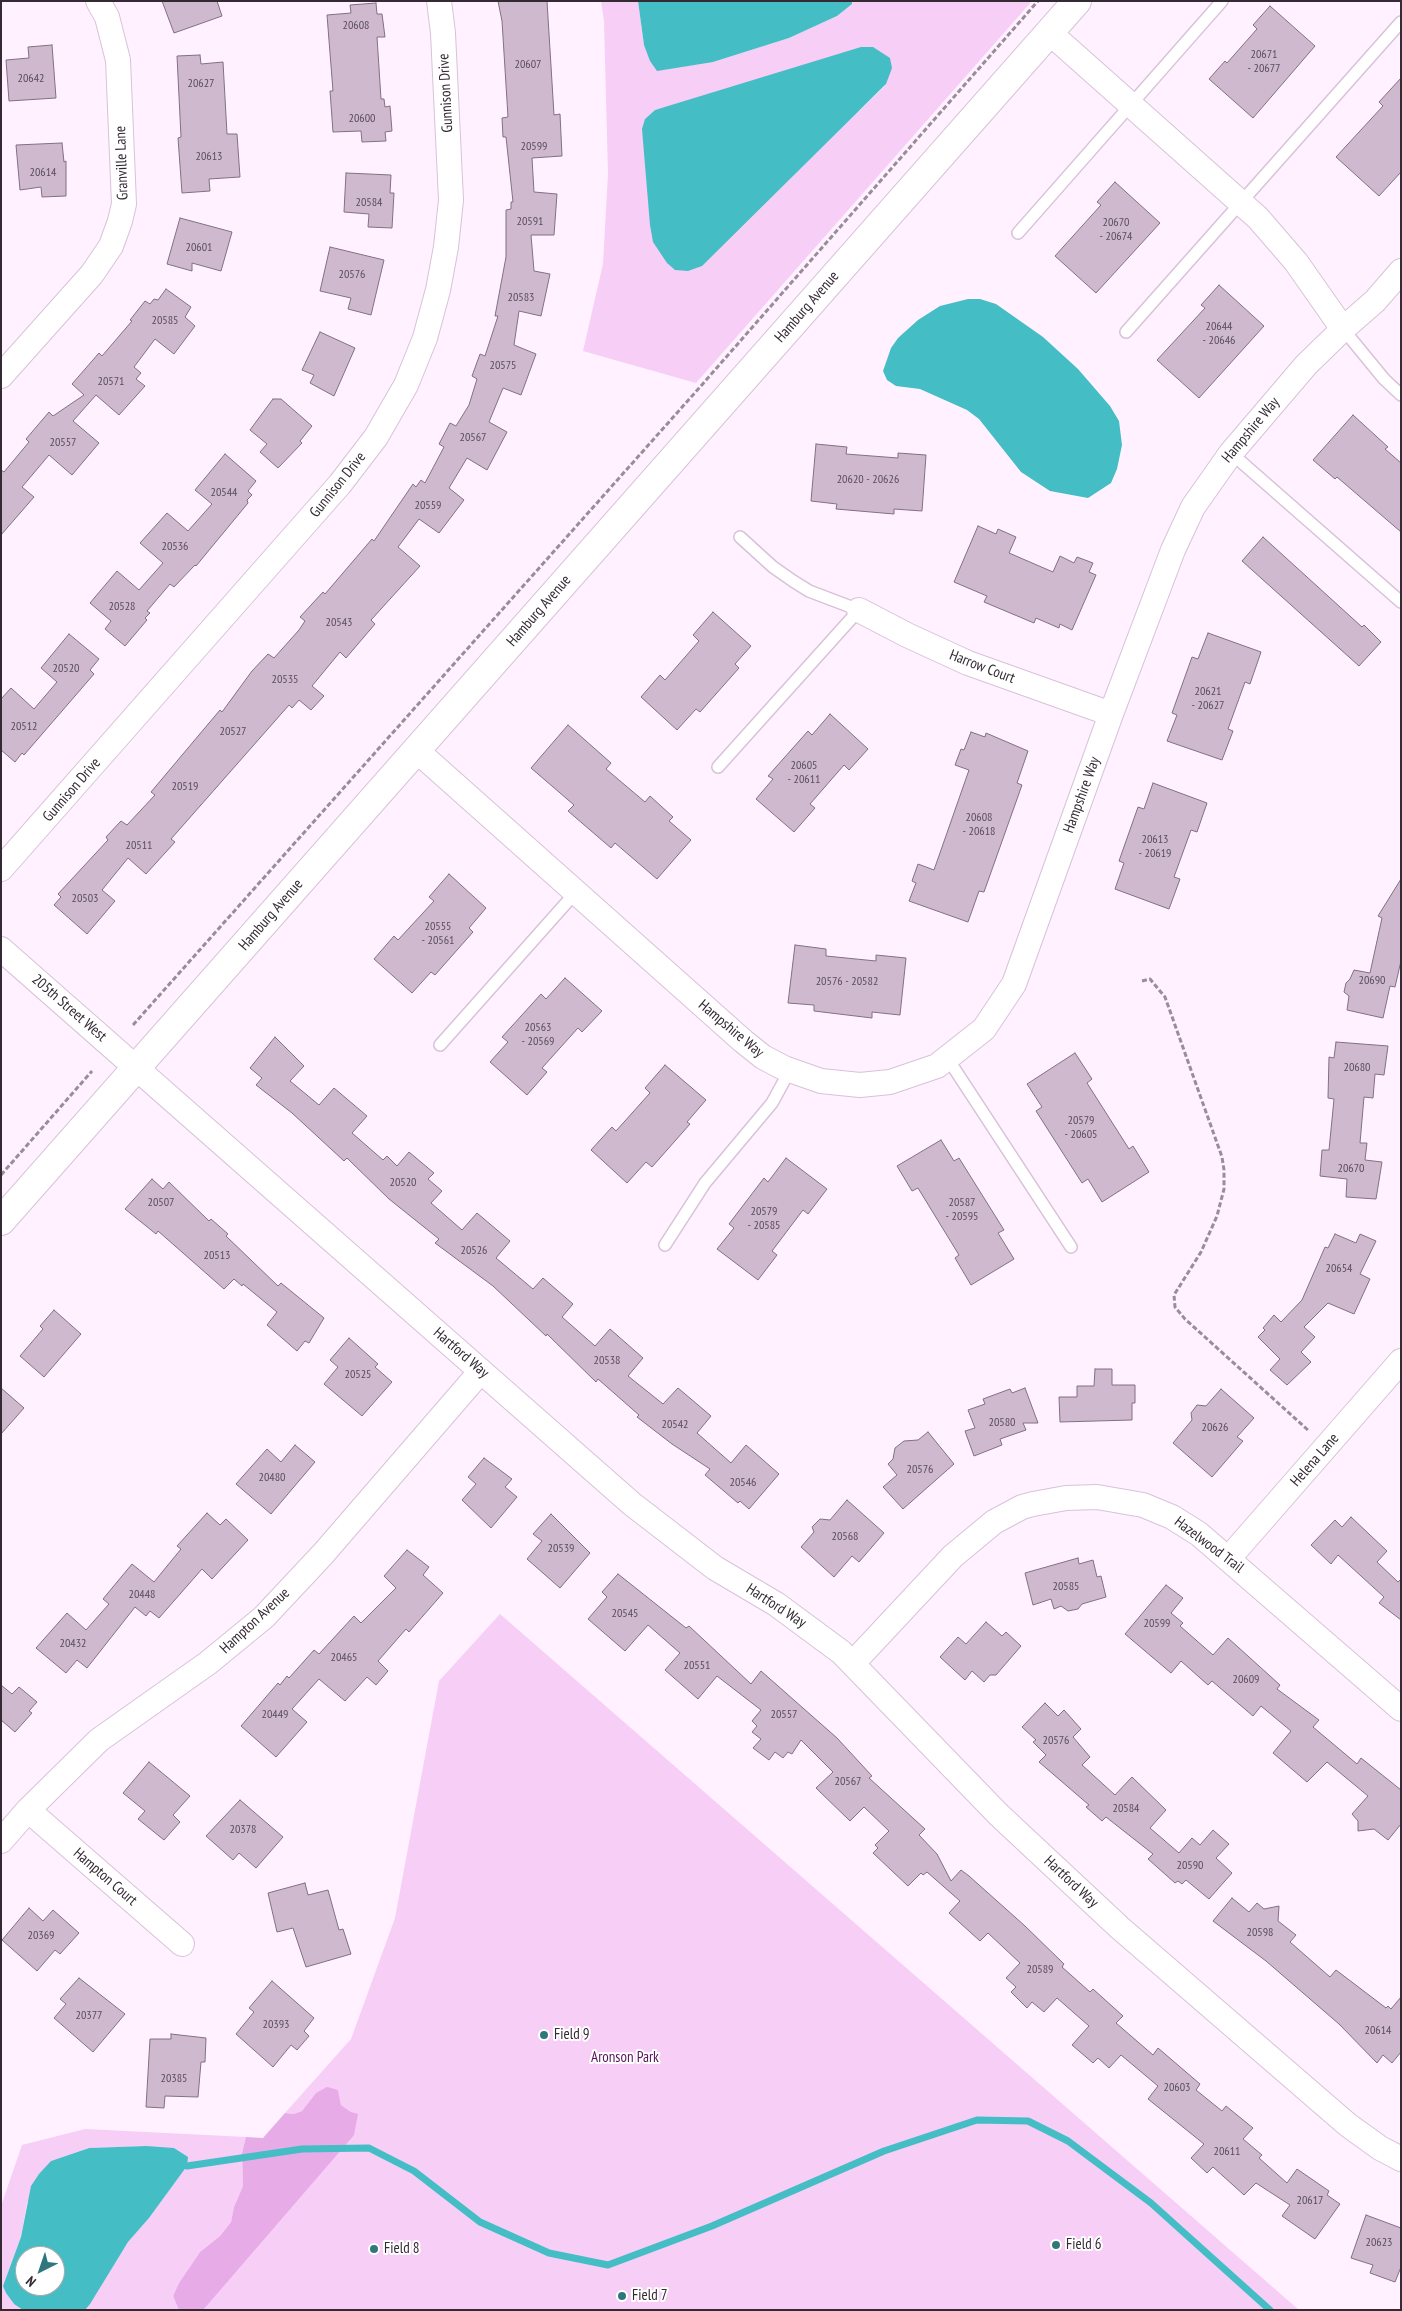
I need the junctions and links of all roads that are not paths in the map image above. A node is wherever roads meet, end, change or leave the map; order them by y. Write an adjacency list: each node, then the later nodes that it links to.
1 (98, 1): 13 (street, Granville Lane)
2 (439, 1): 22 (street, Gunnison Drive)
3 (1077, 1): 6 (street, Hamburg Avenue)
4 (1222, 1): 7 (lane)
5 (1401, 22): 8 (lane)
6 (1050, 33): 7 (street); 20 (street, Hamburg Avenue)
7 (1130, 105): 8 (street); 9 (lane)
8 (1241, 203): 11 (street); 12 (lane)
9 (1018, 232)
10 (1401, 271): 11 (street, Hampshire Way)
11 (1343, 329): 14 (lane); 15 (street, Hampshire Way)
12 (1126, 332)
13 (1, 376)
14 (1401, 396)
15 (1232, 453): 17 (lane); 19 (street, Hampshire Way)
16 (740, 537): 18 (lane)
17 (1401, 602)
18 (859, 610): 19 (street, Harrow Court); 21 (lane)
19 (1111, 714): 26 (street, Hampshire Way)
20 (416, 750): 23 (street, Hampshire Way); 27 (street, Hamburg Avenue)
21 (718, 767)
22 (1, 870)
23 (576, 892): 25 (lane); 28 (street, Hampshire Way)
24 (1, 948): 27 (street, 205th Street West)
25 (440, 1045)
26 (948, 1059): 28 (street, Hampshire Way); 31 (lane)
27 (136, 1069): 29 (street, Hamburg Avenue); 33 (street, Hartford Way)
28 (790, 1070): 30 (lane)
29 (1, 1221)
30 (665, 1245)
31 (1071, 1248)
32 (1401, 1360): 34 (street, Helena Lane)
33 (481, 1371): 35 (street, Hartford Way); 37 (street, Hampton Avenue)
34 (1229, 1558): 35 (street, Hazelwood Trail); 36 (street, Hazelwood Trail)
35 (853, 1663): 40 (street, Hartford Way)
36 (1401, 1709)
37 (28, 1810): 38 (street, Hampton Avenue); 39 (street, Hampton Court)
38 (1, 1841)
39 (182, 1944)
40 (1401, 2159)

